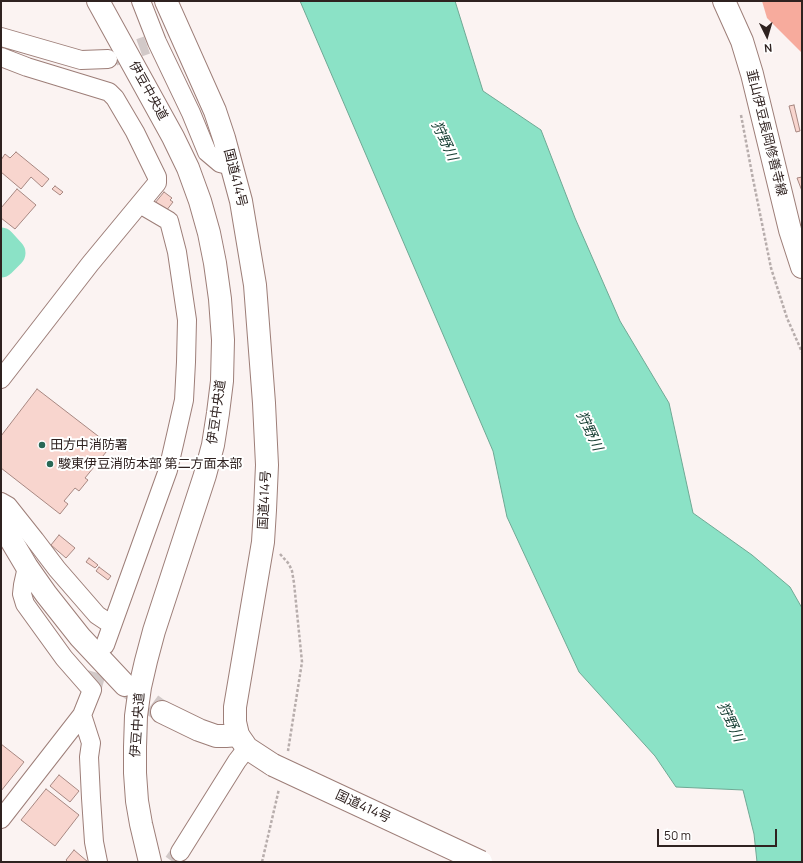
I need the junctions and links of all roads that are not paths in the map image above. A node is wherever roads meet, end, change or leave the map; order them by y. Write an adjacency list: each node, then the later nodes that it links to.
1 (98, 1): 25 (main road, 伊豆中央道)
2 (108, 1): 26 (main road, 伊豆中央道)
3 (141, 1): 9 (street)
4 (166, 1): 9 (main road, 国道414号)
5 (724, 1): 11 (main road, 韮山伊豆長岡修善寺線)
6 (1, 37): 8 (street)
7 (1, 57): 10 (street)
8 (108, 59)
9 (232, 166): 21 (main road, 国道414号)
10 (140, 204): 12 (street); 16 (street)
11 (802, 267)
12 (1, 379)
13 (1, 502): 16 (street)
14 (1, 523): 15 (main road)
15 (27, 567): 18 (main road); 20 (street)
16 (112, 625): 17 (street)
17 (105, 645)
18 (125, 685)
19 (162, 712): 21 (main road)
20 (82, 715): 22 (street); 24 (street)
21 (242, 741): 23 (street); 27 (main road, 国道414号, bridge)
22 (1, 820)
23 (180, 852)
24 (98, 862)
25 (150, 862)
26 (158, 862)
27 (481, 862)

